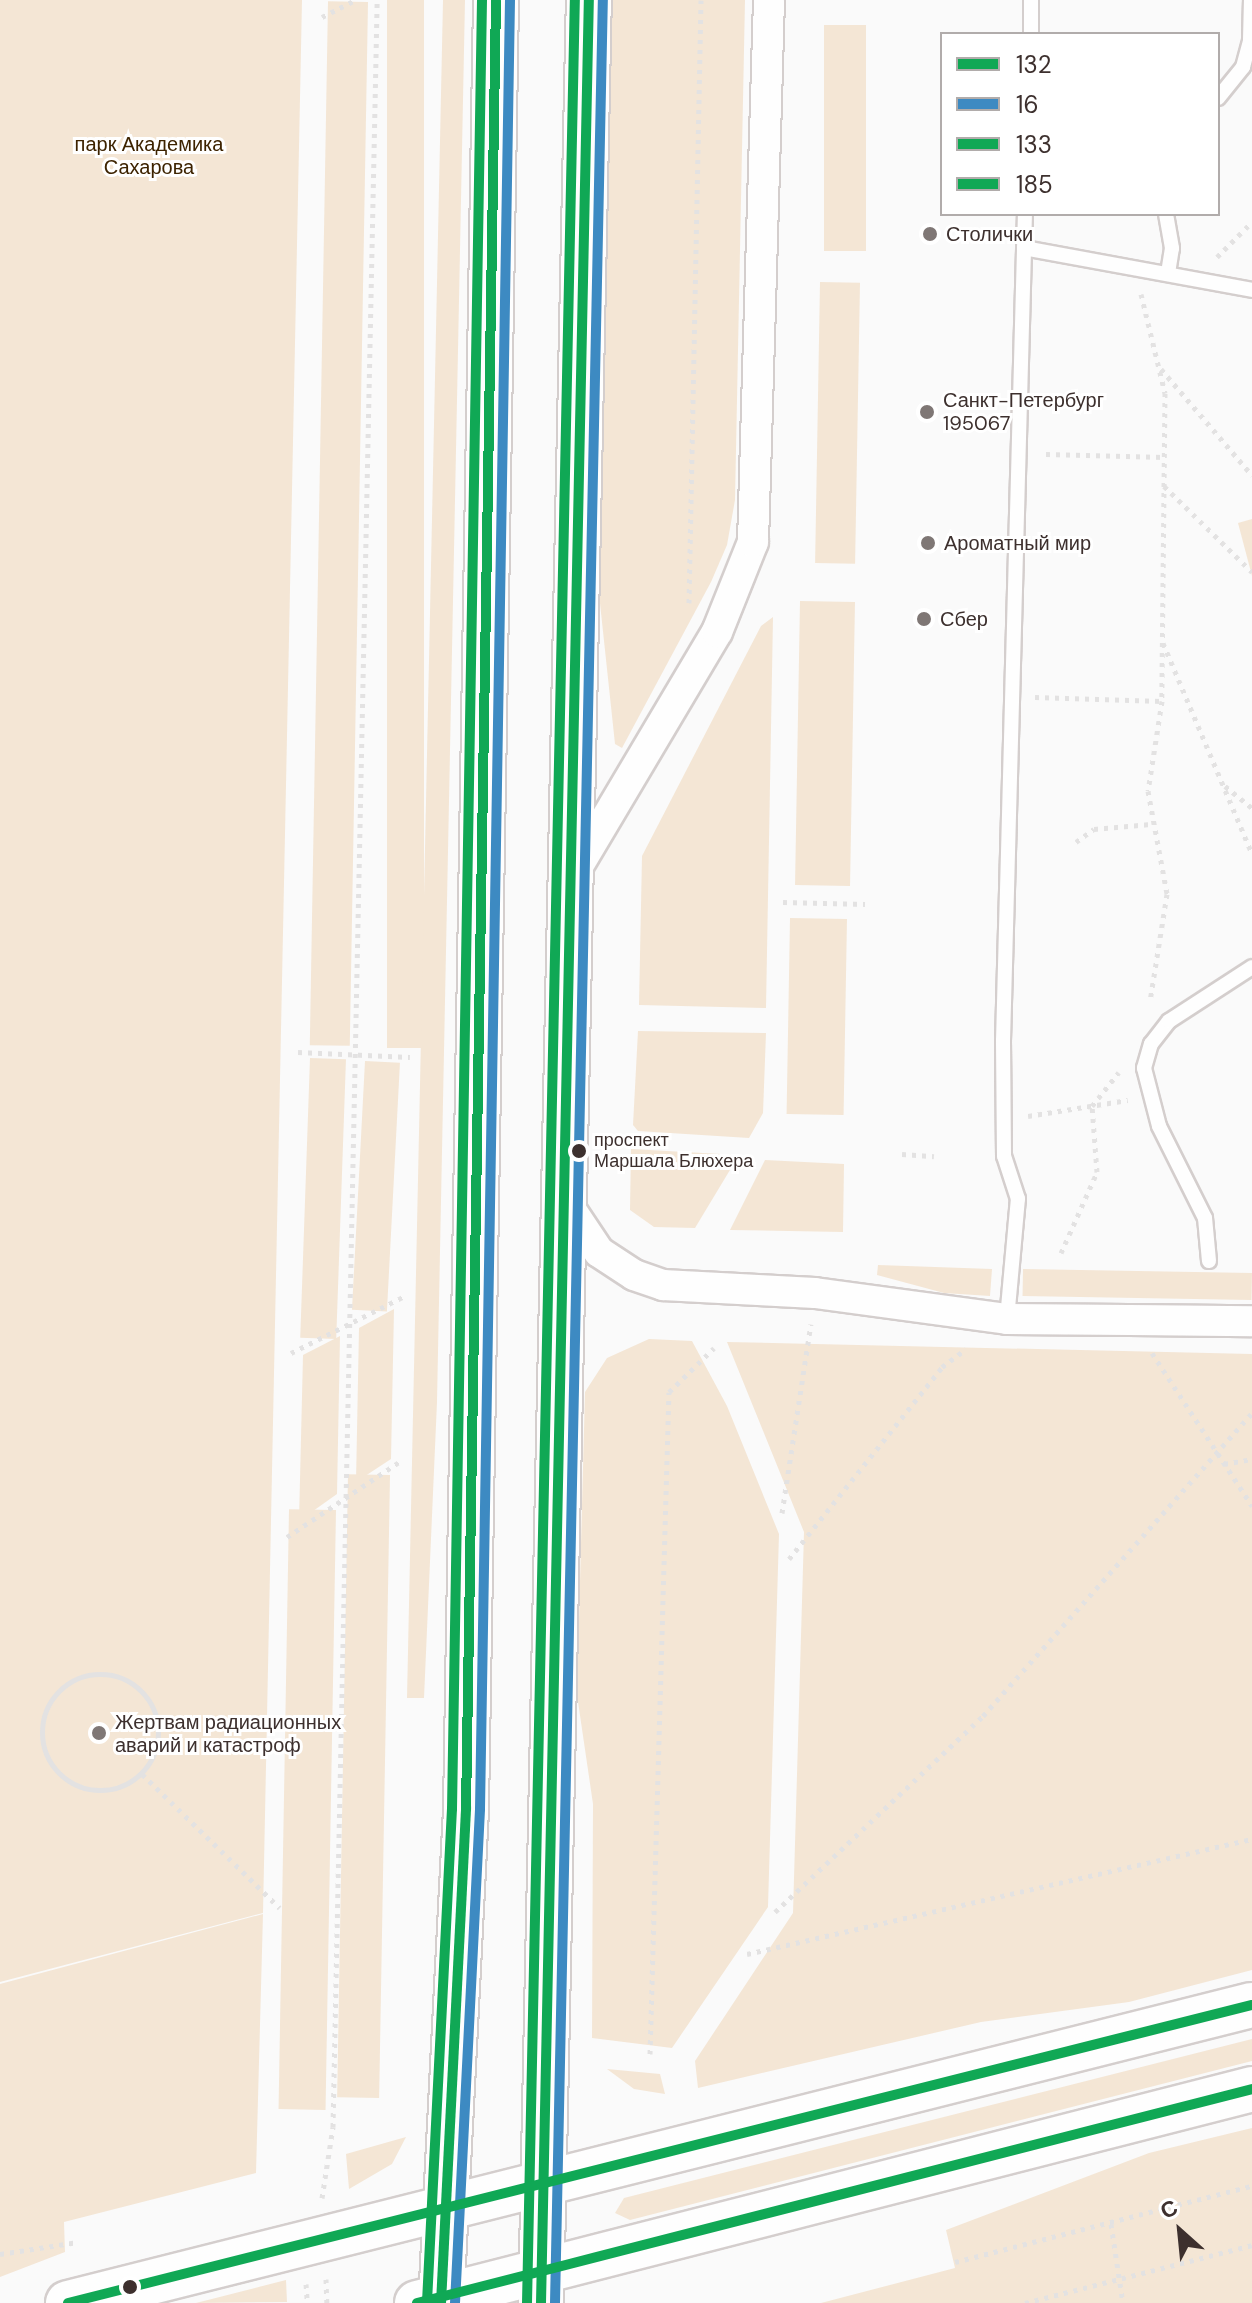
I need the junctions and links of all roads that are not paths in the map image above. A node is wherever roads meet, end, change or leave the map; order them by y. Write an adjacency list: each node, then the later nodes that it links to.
1 (496, 0): 22 (main road)
2 (589, 0): 13 (main road)
3 (769, 0): 13 (street)
4 (1031, 0): 6 (lane)
5 (1251, 0): 7 (lane)
6 (1031, 32)
7 (1220, 96)
8 (1025, 216): 10 (lane)
9 (1166, 216): 11 (lane)
10 (1024, 248): 11 (lane); 17 (lane)
11 (1168, 272): 12 (lane)
12 (1252, 290)
13 (571, 877): 15 (main road)
14 (1252, 967): 16 (lane)
15 (564, 1200): 17 (street); 21 (main road)
16 (1209, 1261)
17 (1007, 1319): 18 (street)
18 (1252, 1321)
19 (1252, 2005): 21 (main road)
20 (1252, 2089): 23 (main road)
21 (542, 2185): 22 (main road); 23 (main road)
22 (444, 2209): 24 (main road); 25 (main road)
23 (542, 2288): 24 (main road)
24 (433, 2301)
25 (68, 2303)

